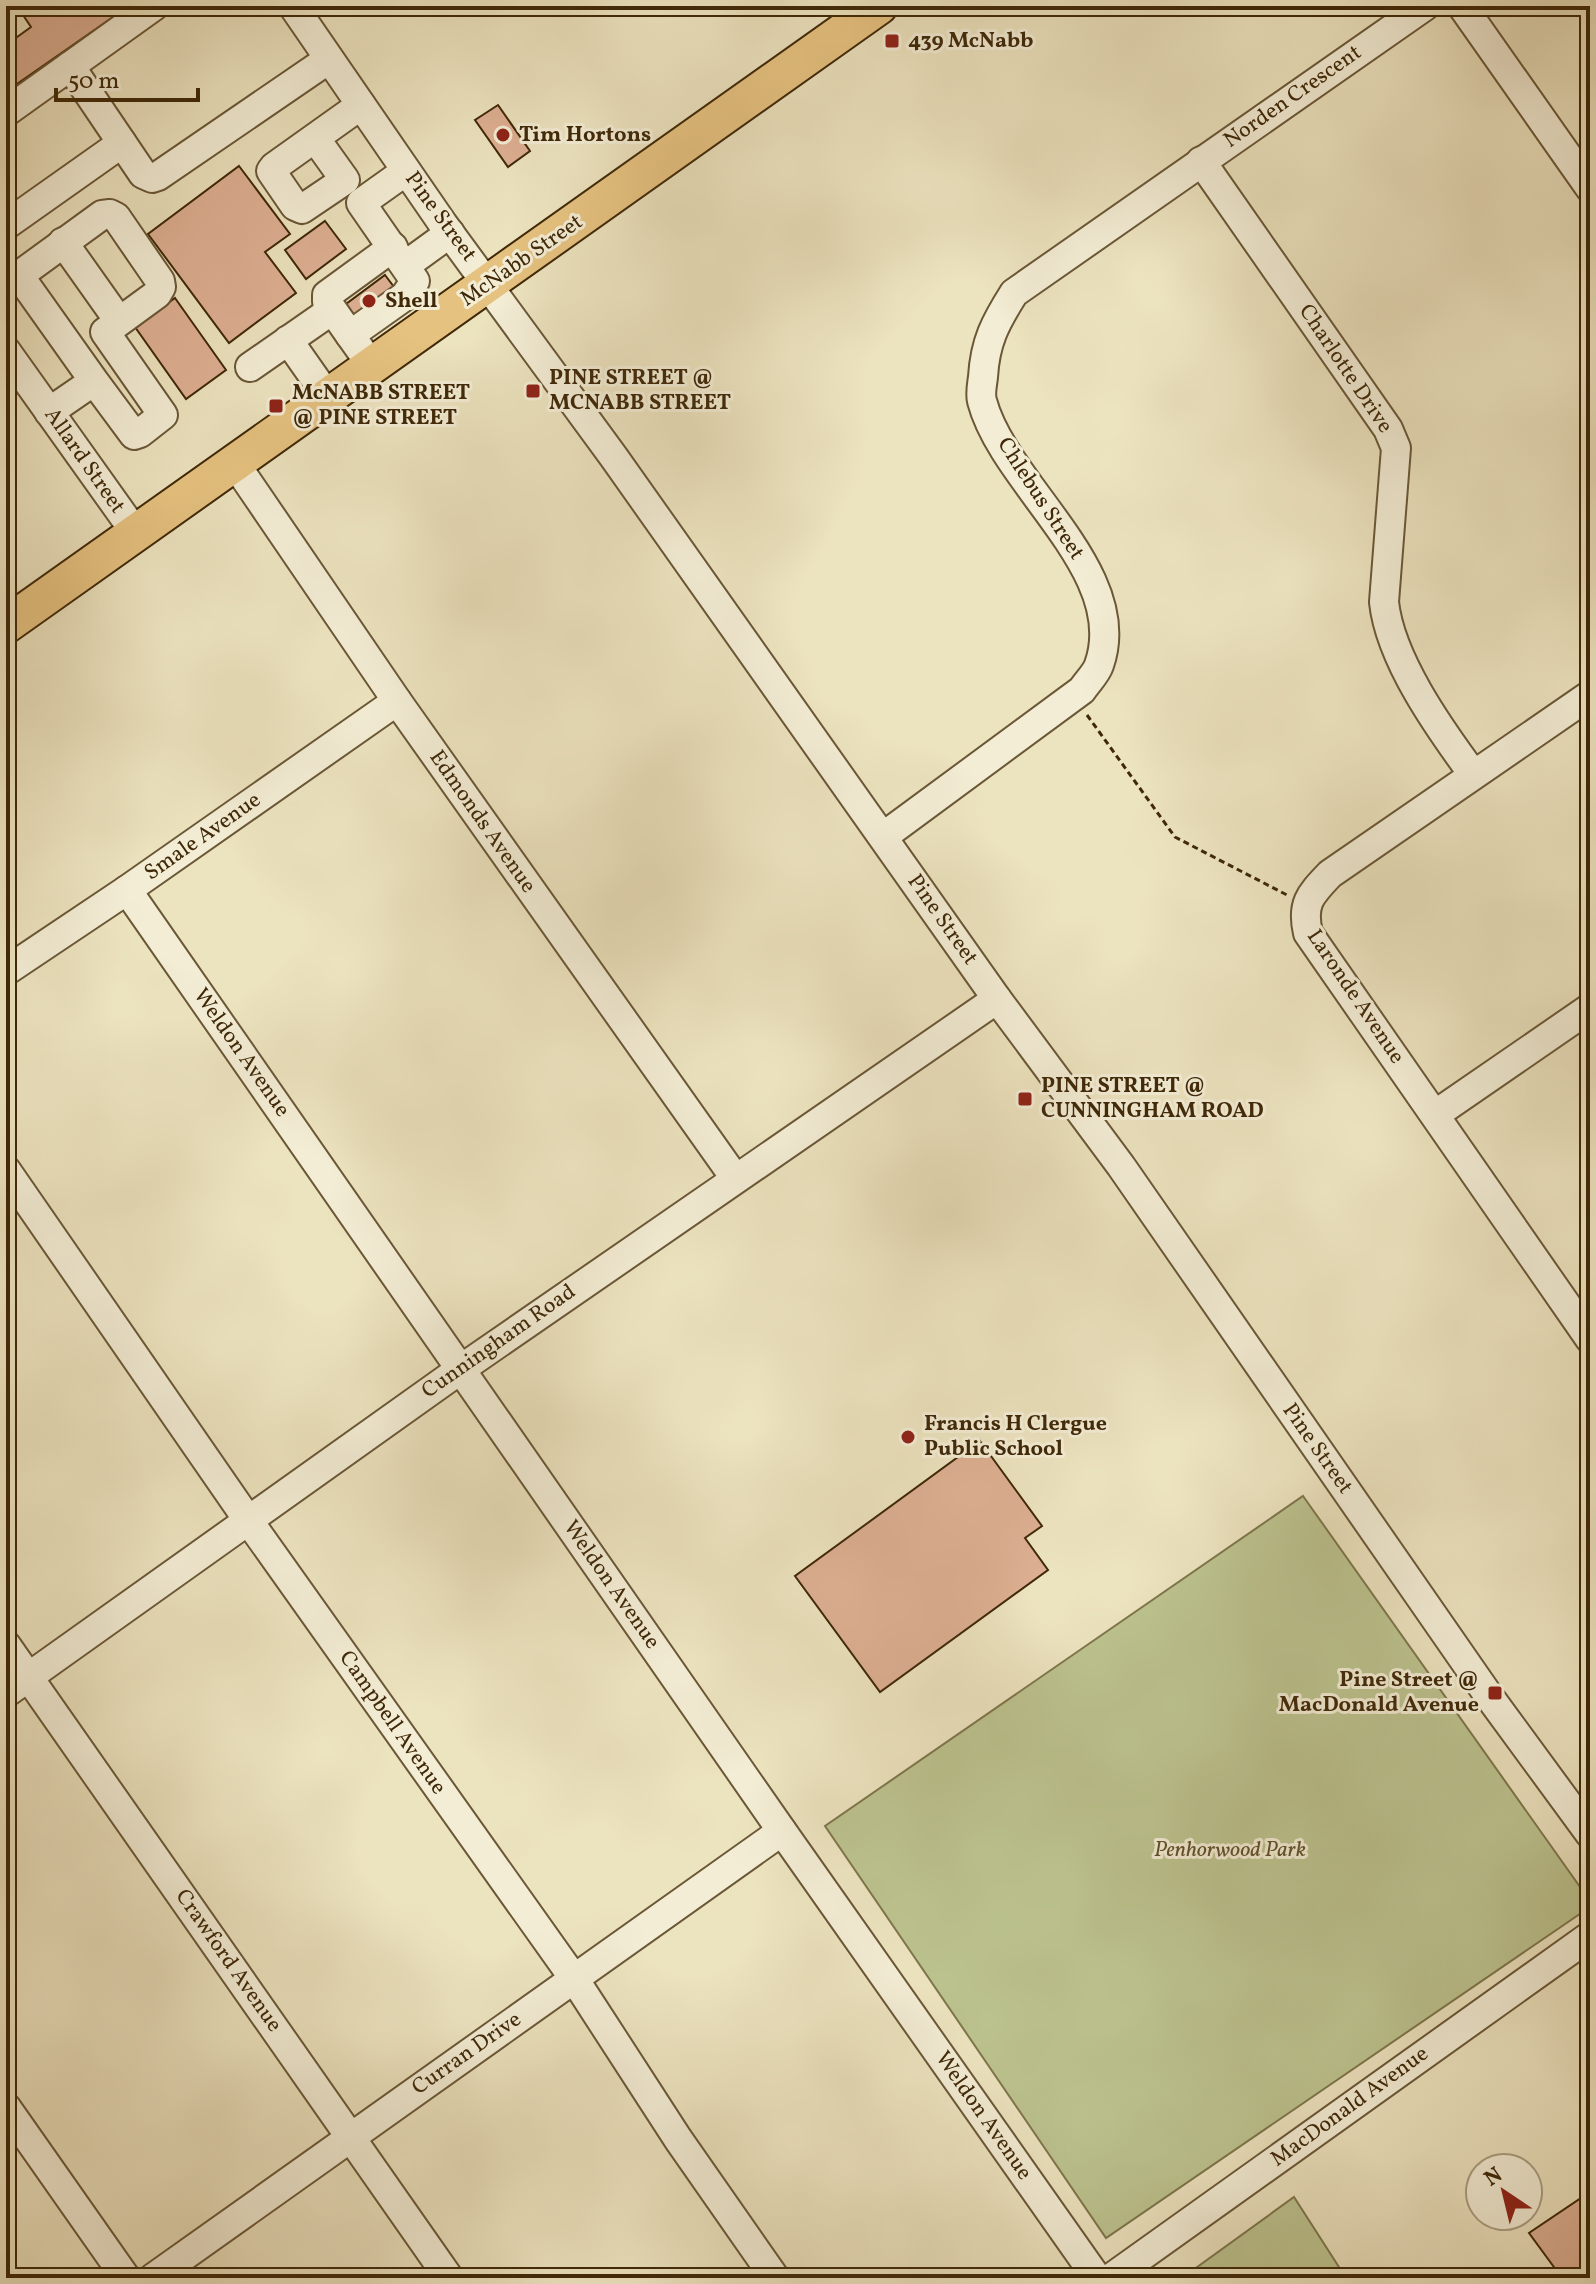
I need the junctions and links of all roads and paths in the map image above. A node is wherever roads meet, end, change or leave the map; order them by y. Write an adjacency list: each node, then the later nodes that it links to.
1 (154, 6): 7 (street)
2 (293, 6): 6 (street, Pine Street)
3 (879, 6): 20 (main road, McNabb Street)
4 (1425, 6): 12 (street, Norden Crescent)
5 (1462, 6): 14 (street)
6 (329, 59): 8 (street, Pine Street); 11 (street)
7 (70, 66): 9 (street); 11 (street)
8 (361, 105): 10 (street); 13 (street, Pine Street)
9 (6, 112)
10 (315, 138): 15 (street); 15 (street)
11 (122, 143): 16 (street)
12 (1201, 161): 38 (street, Chlebus Street); 40 (street, Charlotte Drive)
13 (406, 171): 15 (street); 17 (street, Pine Street)
14 (1590, 188)
15 (353, 192): 19 (street)
16 (6, 225)
17 (450, 233): 19 (street); 20 (street, Pine Street)
18 (63, 242): 23 (street); 23 (street); 28 (street)
19 (400, 256): 21 (street); 22 (street)
20 (489, 285): 24 (main road, McNabb Street); 41 (street, Pine Street)
21 (405, 296): 24 (street); 25 (street)
22 (332, 310): 25 (street); 26 (street)
23 (112, 326): 28 (street); 31 (street)
24 (428, 328): 29 (main road, McNabb Street)
25 (350, 335): 29 (street)
26 (288, 340): 30 (street); 32 (street)
27 (6, 351): 33 (street, Allard Street)
28 (74, 353): 31 (street)
29 (372, 366): 32 (main road, McNabb Street)
30 (250, 367)
31 (94, 381): 33 (street)
32 (328, 397): 34 (main road, McNabb Street)
33 (49, 412): 35 (street, Allard Street)
34 (234, 462): 35 (main road, McNabb Street); 39 (street, Edmonds Avenue)
35 (135, 532): 36 (main road, McNabb Street)
36 (6, 625)
37 (1590, 695): 40 (street, Laronde Avenue)
38 (1073, 696): 41 (street, Chlebus Street); 43 (path)
39 (397, 701): 42 (street, Smale Avenue); 49 (street, Edmonds Avenue)
40 (1473, 774): 43 (street, Laronde Avenue)
41 (884, 836): 45 (street, Pine Street)
42 (127, 890): 44 (street, Smale Avenue); 51 (street, Weldon Avenue)
43 (1306, 905): 47 (street, Laronde Avenue)
44 (6, 971)
45 (997, 999): 49 (street, Cunningham Road); 56 (street, Pine Street)
46 (1590, 1008): 47 (street)
47 (1436, 1114): 50 (street, Laronde Avenue)
48 (6, 1170): 52 (street, Campbell Avenue)
49 (735, 1178): 51 (street, Cunningham Road)
50 (1586, 1326)
51 (461, 1369): 52 (street, Cunningham Road); 55 (street, Weldon Avenue)
52 (248, 1520): 54 (street, Cunningham Road); 58 (street, Campbell Avenue)
53 (6, 1645): 54 (street, Crawford Avenue)
54 (17, 1685): 60 (street, Crawford Avenue)
55 (782, 1831): 58 (street, Curran Drive); 65 (street, Weldon Avenue)
56 (1590, 1834)
57 (1590, 1936): 66 (street, MacDonald Avenue)
58 (575, 1980): 60 (street, Curran Drive); 64 (street, Campbell Avenue)
59 (6, 2107): 61 (street)
60 (350, 2135): 62 (street, Curran Drive); 63 (street, Crawford Avenue)
61 (126, 2278)
62 (153, 2278)
63 (449, 2278)
64 (775, 2278)
65 (1097, 2278)
66 (1111, 2278)

